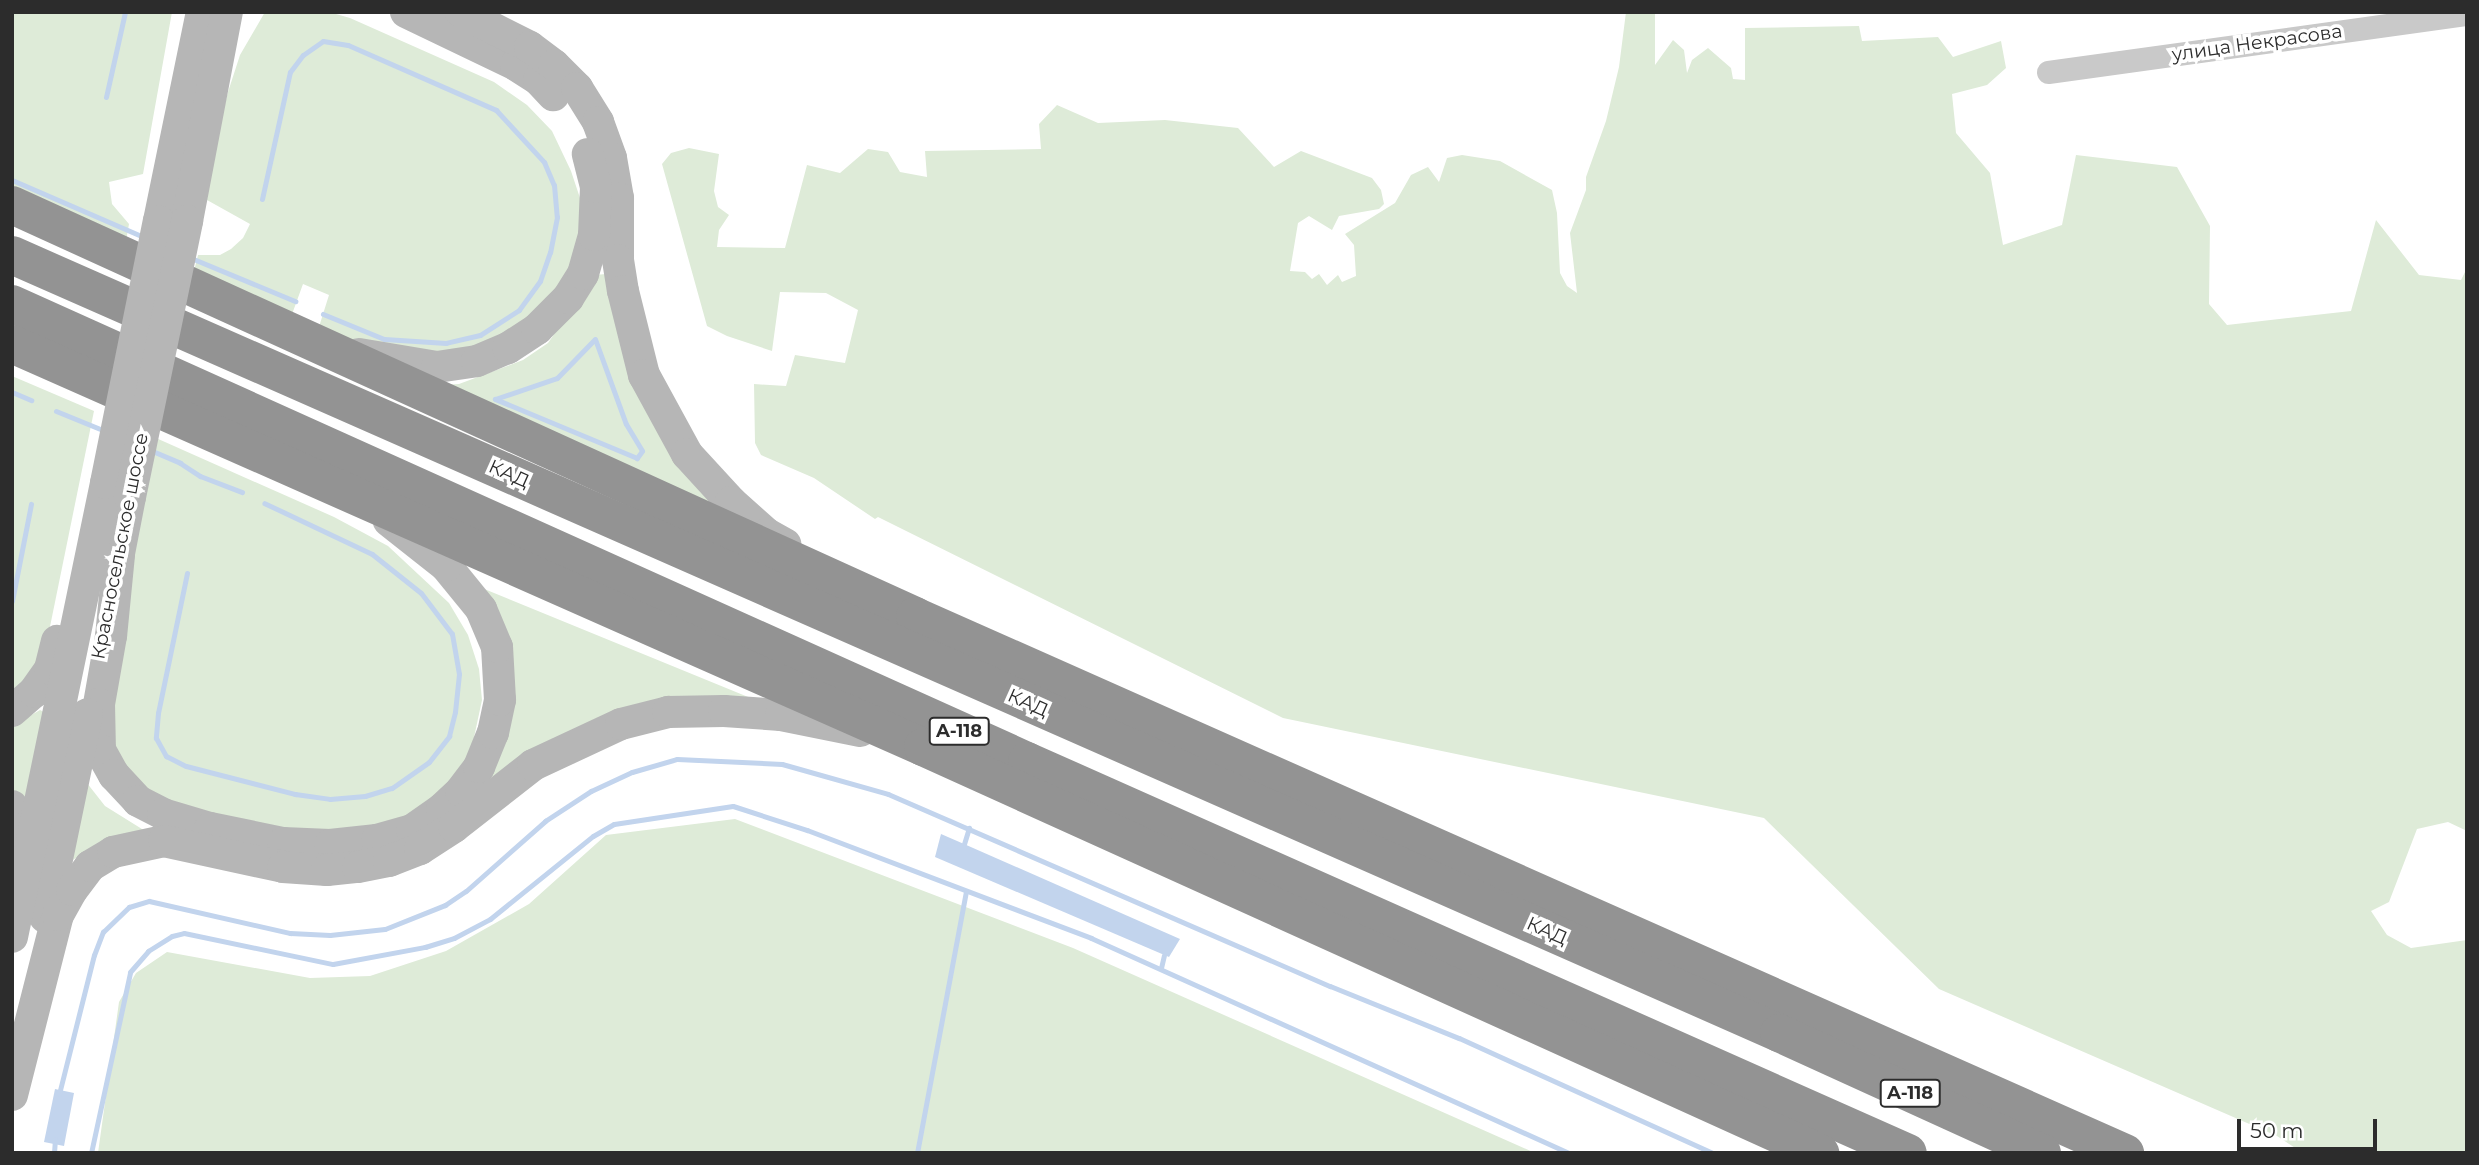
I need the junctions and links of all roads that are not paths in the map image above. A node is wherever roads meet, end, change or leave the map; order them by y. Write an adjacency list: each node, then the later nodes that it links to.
1 (194, 12): 8 (main road)
2 (202, 12): 8 (main road, Красносельское шоссе)
3 (227, 12): 10 (main road, Красносельское шоссе)
4 (252, 12): 10 (main road)
5 (406, 12): 16 (main road)
6 (461, 12): 23 (main road)
7 (2467, 14): 9 (street, улица Некрасова)
8 (191, 65): 11 (main road, Красносельское шоссе)
9 (2048, 72)
10 (202, 145): 11 (main road, Красносельское шоссе)
11 (181, 184): 19 (main road, Красносельское шоссе, bridge)
12 (12, 205): 16 (highway)
13 (12, 255): 30 (highway, КАД / А-118)
14 (12, 304): 34 (highway, А-118)
15 (12, 344): 18 (highway)
16 (333, 349): 23 (highway)
17 (12, 350): 18 (main road)
18 (62, 366): 20 (highway)
19 (118, 490): 21 (main road, Красносельское шоссе); 22 (main road, Красносельское шоссе)
20 (362, 502): 22 (main road); 25 (highway)
21 (99, 521): 24 (main road); 29 (main road, Красносельское шоссе)
22 (119, 555): 31 (main road, Красносельское шоссе)
23 (915, 616): 27 (highway)
24 (12, 711)
25 (923, 747): 32 (main road); 33 (highway)
26 (12, 806): 28 (main road)
27 (1444, 849): 30 (highway); 36 (highway)
28 (12, 897)
29 (12, 937)
30 (1779, 1033): 35 (highway, КАД / А-118)
31 (12, 1079)
32 (12, 1095)
33 (1821, 1153)
34 (1908, 1153)
35 (2042, 1153)
36 (2125, 1153)

